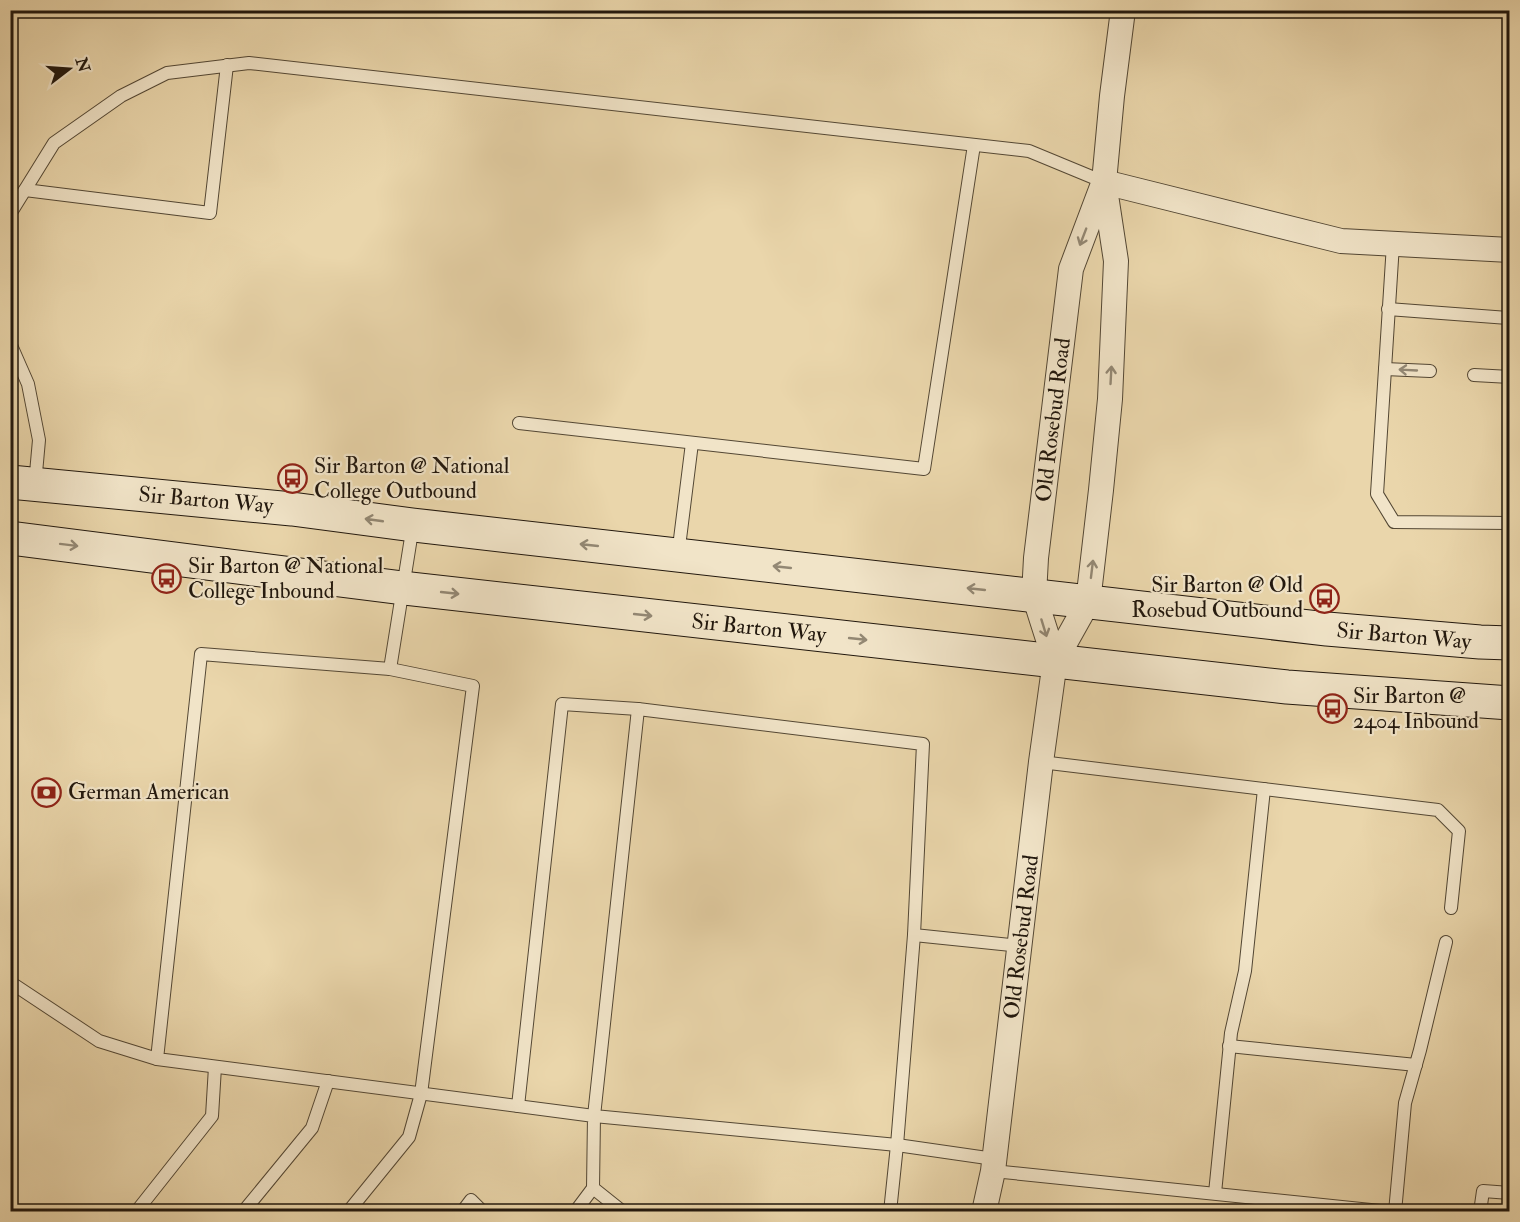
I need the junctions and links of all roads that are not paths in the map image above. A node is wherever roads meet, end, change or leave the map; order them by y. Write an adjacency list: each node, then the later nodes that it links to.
1 (1123, 10): 4 (street, Old Rosebud Road)
2 (227, 65): 3 (lane); 5 (lane); 5 (lane)
3 (974, 145): 4 (lane); 17 (lane)
4 (1104, 182): 7 (street); 24 (street, Old Rosebud Road, one-way to 24); 25 (street, Old Rosebud Road, one-way to 4)
5 (25, 190): 6 (lane)
6 (10, 214)
7 (1393, 243): 8 (street); 9 (lane)
8 (1509, 250)
9 (1388, 309): 10 (lane); 12 (lane)
10 (1509, 321)
11 (10, 343): 18 (lane)
12 (1385, 369): 13 (lane, one-way to 12); 19 (lane)
13 (1430, 371)
14 (1474, 375): 15 (lane)
15 (1509, 377)
16 (519, 423): 17 (lane)
17 (692, 443): 22 (lane)
18 (23, 483): 20 (main road, Sir Barton Way, one-way to 18)
19 (1509, 523)
20 (413, 525): 22 (main road, Sir Barton Way, one-way to 20); 23 (lane)
21 (10, 538): 23 (main road, Sir Barton Way, one-way to 23)
22 (678, 555): 24 (main road, Sir Barton Way, one-way to 22)
23 (403, 588): 27 (main road, Sir Barton Way, one-way to 27); 28 (lane)
24 (1034, 595): 25 (main road, Sir Barton Way); 27 (street, Old Rosebud Road, one-way to 27)
25 (1088, 602): 26 (main road, Sir Barton Way); 27 (street, Old Rosebud Road)
26 (1509, 643)
27 (1054, 661): 29 (main road, Sir Barton Way); 31 (street, Old Rosebud Road)
28 (390, 669): 39 (lane); 43 (lane)
29 (1509, 703)
30 (638, 708): 34 (lane); 44 (lane); 45 (lane)
31 (1041, 762): 32 (lane); 36 (street, Old Rosebud Road)
32 (1264, 789): 33 (lane); 38 (lane)
33 (1451, 908)
34 (914, 935): 36 (lane); 46 (lane)
35 (1446, 942): 40 (lane)
36 (1020, 946): 47 (street, Old Rosebud Road)
37 (10, 985): 39 (lane)
38 (1230, 1046): 40 (lane); 49 (lane)
39 (157, 1059): 41 (lane)
40 (1416, 1065): 61 (lane)
41 (215, 1067): 42 (lane); 51 (lane)
42 (328, 1082): 43 (lane); 52 (lane)
43 (421, 1094): 44 (lane); 53 (lane)
44 (518, 1106): 45 (lane)
45 (594, 1116): 46 (lane); 48 (lane)
46 (897, 1145): 47 (lane); 58 (lane)
47 (994, 1165): 49 (lane); 59 (street, Old Rosebud Road)
48 (593, 1188): 56 (lane); 57 (lane)
49 (1215, 1193): 60 (lane)
50 (1509, 1193): 62 (lane)
51 (136, 1212)
52 (243, 1212)
53 (348, 1212)
54 (462, 1212): 55 (lane)
55 (483, 1212)
56 (574, 1212)
57 (623, 1212)
58 (890, 1212)
59 (984, 1212)
60 (1390, 1212)
61 (1395, 1212)
62 (1480, 1212)

